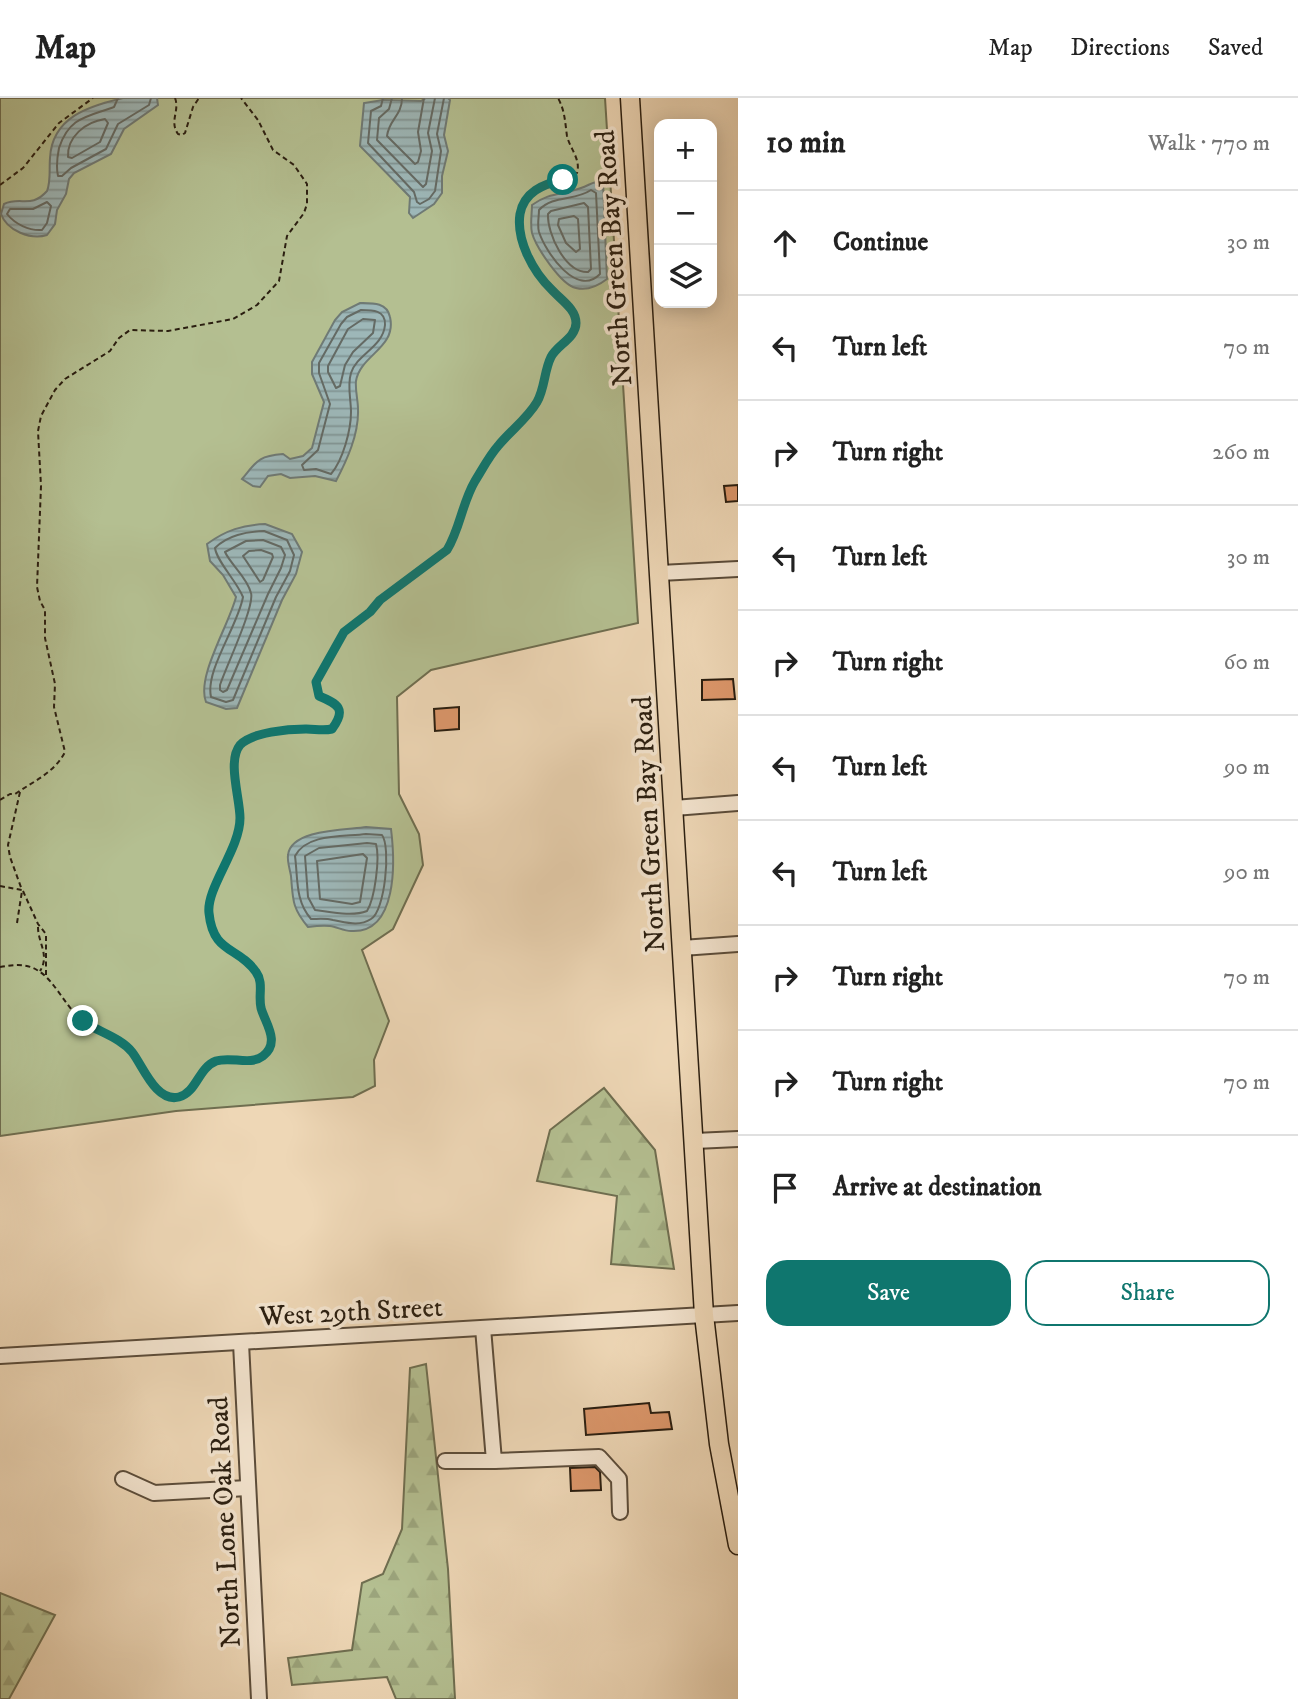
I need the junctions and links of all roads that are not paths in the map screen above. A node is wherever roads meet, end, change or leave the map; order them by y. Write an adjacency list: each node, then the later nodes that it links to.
1 (630, 98): 3 (main road, North Green Bay Road)
2 (738, 569): 3 (street)
3 (660, 573): 5 (main road, North Green Bay Road)
4 (738, 803): 5 (street)
5 (674, 808): 7 (main road, North Green Bay Road)
6 (738, 944): 7 (street)
7 (682, 948): 9 (main road, North Green Bay Road)
8 (738, 1139): 9 (street)
9 (695, 1142): 11 (main road, North Green Bay Road)
10 (738, 1313): 11 (street, West 29th Street)
11 (704, 1315): 12 (street, West 29th Street); 20 (main road, North Green Bay Road)
12 (483, 1328): 13 (street, West 29th Street); 16 (street)
13 (241, 1343): 14 (street, West 29th Street); 18 (street, North Lone Oak Road)
14 (0, 1356)
15 (445, 1461): 16 (street)
16 (494, 1461): 19 (street)
17 (123, 1479): 18 (street)
18 (248, 1488): 21 (street, North Lone Oak Road)
19 (620, 1513)
20 (738, 1545)
21 (259, 1699)

